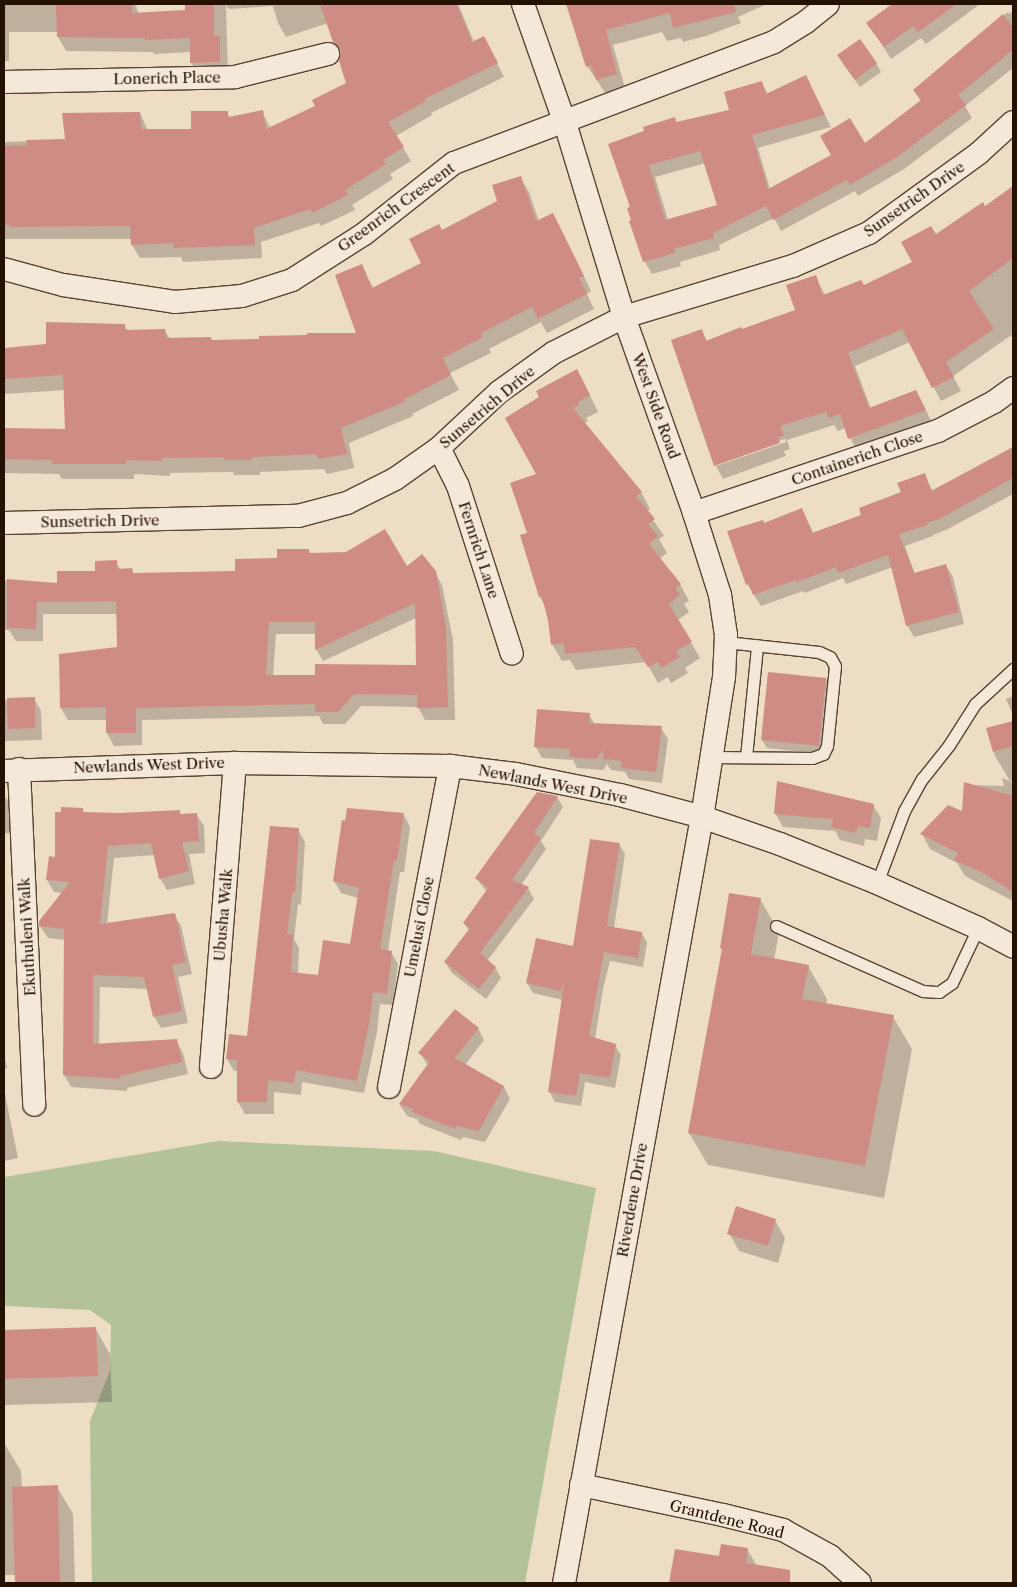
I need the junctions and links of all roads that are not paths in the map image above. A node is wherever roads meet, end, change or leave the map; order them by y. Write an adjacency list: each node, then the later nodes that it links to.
1 (523, 4): 6 (street, West Side Road)
2 (820, 6): 6 (street, Greenrich Crescent)
3 (328, 54): 4 (street, Lonerich Place)
4 (4, 82)
5 (1013, 122): 8 (street, Sunsetrich Drive)
6 (565, 123): 7 (street, Greenrich Crescent); 8 (street, West Side Road)
7 (4, 269)
8 (624, 317): 10 (street, Sunsetrich Drive); 11 (street, West Side Road)
9 (1013, 388): 11 (street, Containerich Close)
10 (439, 448): 12 (street, Sunsetrich Drive); 15 (street, Fernrich Lane)
11 (694, 513): 13 (street, West Side Road)
12 (4, 523)
13 (726, 642): 14 (lane); 17 (street, West Side Road)
14 (758, 646): 18 (lane); 18 (lane)
15 (512, 654)
16 (1013, 669): 23 (lane)
17 (712, 757): 18 (lane); 22 (street, West Side Road)
18 (746, 757)
19 (235, 762): 20 (street, Newlands West Drive); 21 (street, Newlands West Drive); 27 (street, Ubusha Walk)
20 (450, 766): 22 (street, Newlands West Drive); 28 (street, Umelusi Close)
21 (12, 770): 29 (street, Ekuthuleni Walk)
22 (702, 817): 23 (street, Newlands West Drive); 30 (street, Riverdene Drive)
23 (877, 883): 25 (street, Newlands West Drive)
24 (776, 926): 25 (lane)
25 (978, 928): 26 (street, Newlands West Drive)
26 (1013, 947)
27 (210, 1067)
28 (389, 1087)
29 (34, 1105)
30 (580, 1485): 31 (street, Riverdene Drive); 32 (street, Grantdene Road)
31 (564, 1583)
32 (860, 1583)

